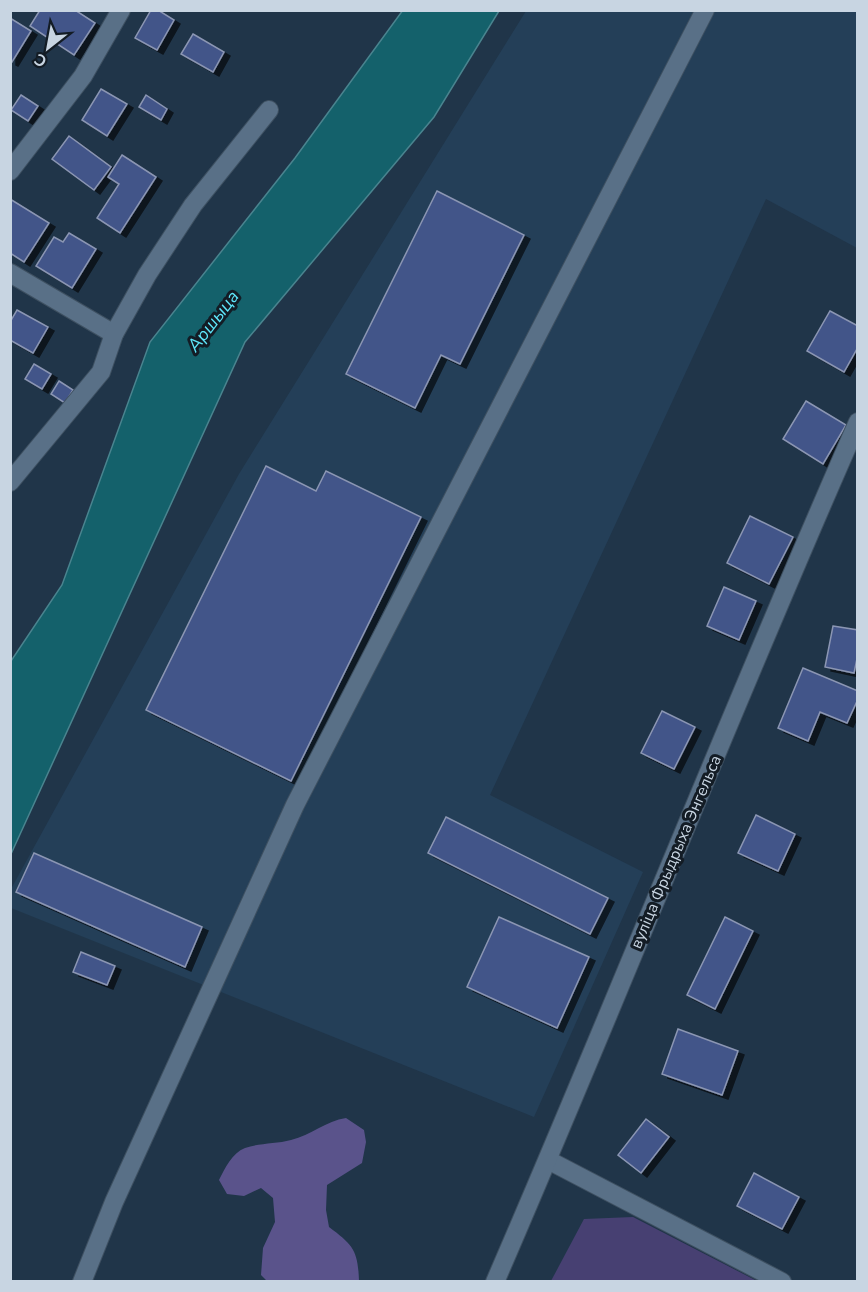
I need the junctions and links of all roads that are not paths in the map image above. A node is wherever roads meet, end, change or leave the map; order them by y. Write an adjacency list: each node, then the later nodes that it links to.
1 (121, 10): 4 (street)
2 (705, 10): 10 (street)
3 (269, 110): 6 (street)
4 (10, 171)
5 (10, 273): 6 (street)
6 (114, 334): 8 (street)
7 (858, 422): 9 (street, вуліца Фрыдрыха Энгельса)
8 (10, 482)
9 (548, 1160): 11 (street, вуліца Фрыдрыха Энгельса); 12 (street)
10 (82, 1281)
11 (495, 1281)
12 (782, 1281)

